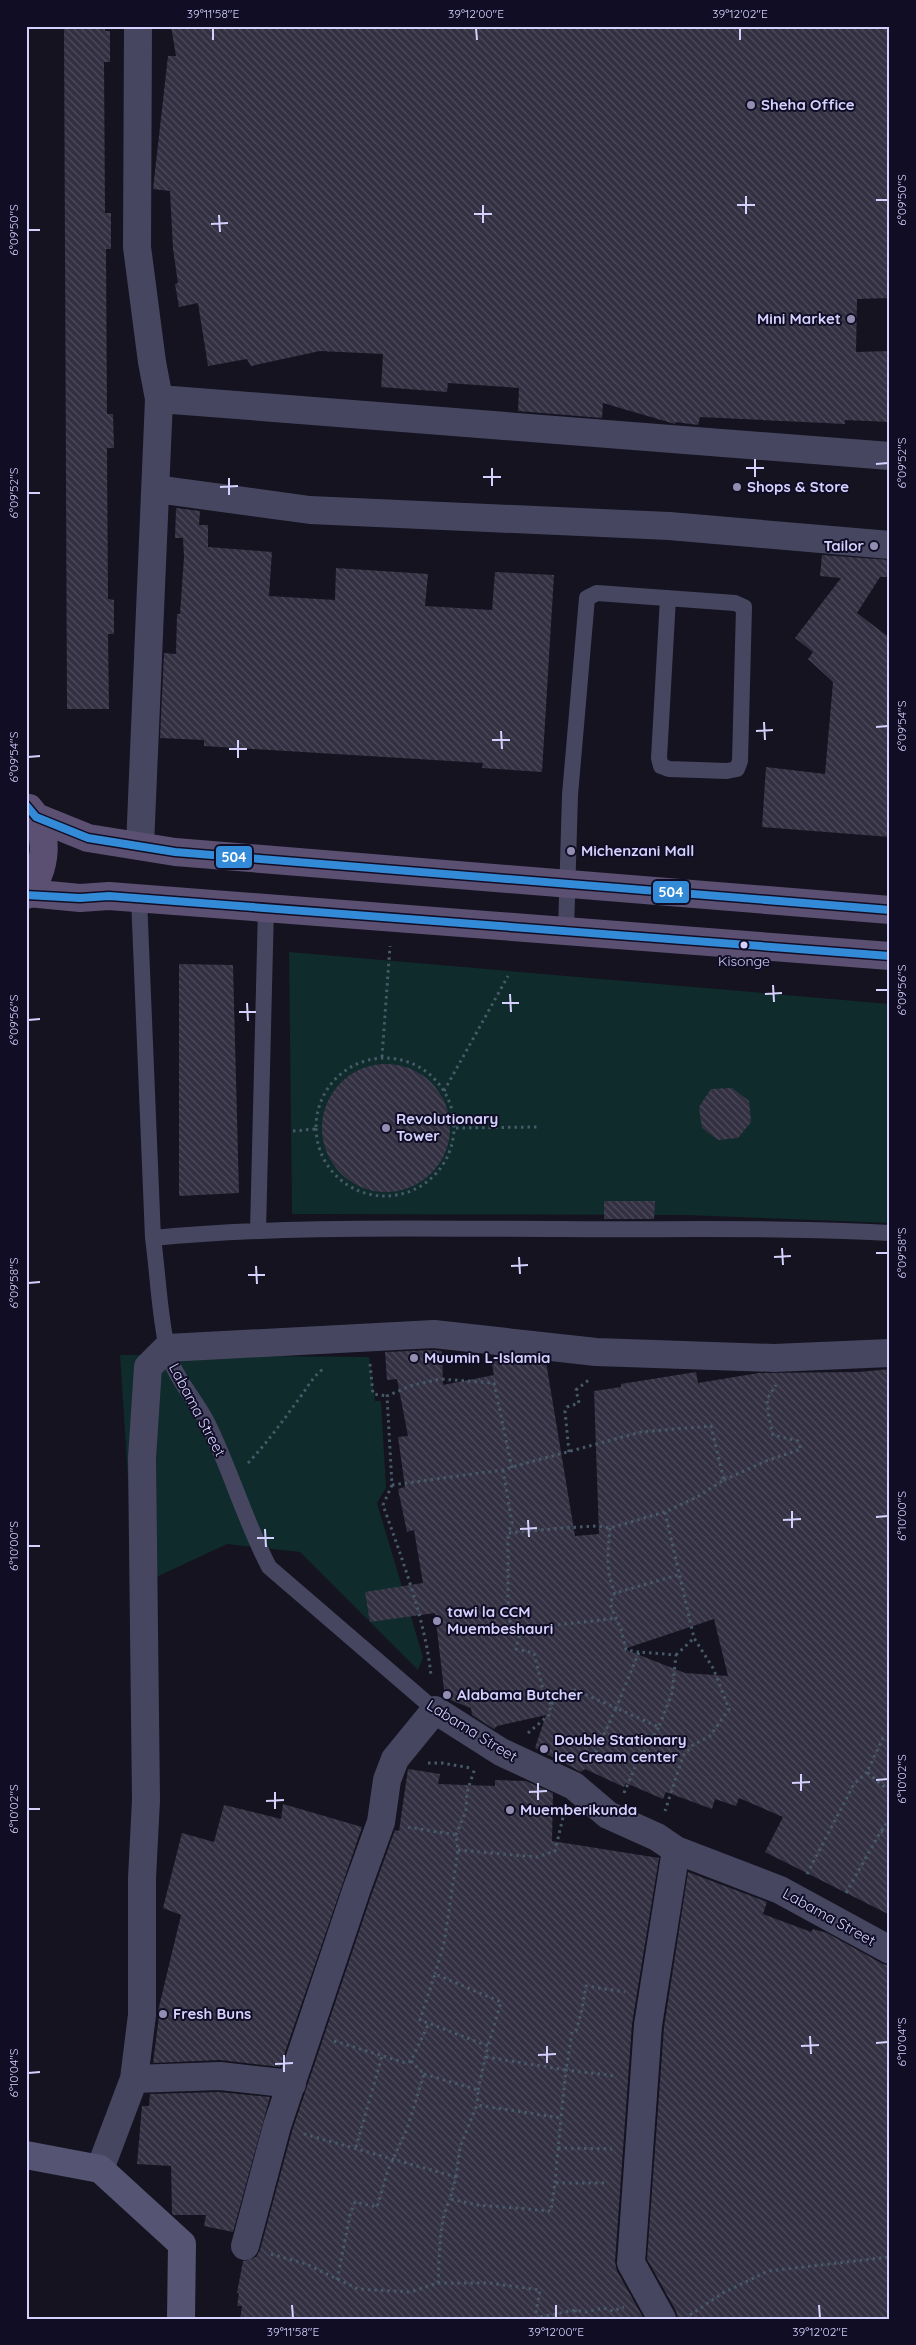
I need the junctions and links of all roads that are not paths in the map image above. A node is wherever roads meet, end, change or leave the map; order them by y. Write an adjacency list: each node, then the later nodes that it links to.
1 (138, 26): 2 (street)
2 (159, 399): 3 (street); 4 (street)
3 (890, 456)
4 (156, 489): 5 (street); 8 (street)
5 (890, 544)
6 (668, 598): 6 (lane); 9 (lane)
7 (31, 811): 8 (main road); 10 (main road)
8 (140, 846): 9 (main road)
9 (567, 884): 13 (main road); 14 (lane)
10 (27, 894): 11 (main road)
11 (139, 898): 12 (main road); 18 (lane, Labama Street)
12 (266, 907): 14 (main road); 16 (lane)
13 (890, 910)
14 (566, 931): 15 (main road)
15 (890, 956)
16 (258, 1231): 17 (lane); 18 (lane)
17 (890, 1232)
18 (154, 1238): 19 (lane, Labama Street)
19 (167, 1348): 20 (street); 21 (lane, Labama Street); 24 (street)
20 (890, 1353)
21 (434, 1710): 22 (street, Labama Street); 25 (street)
22 (666, 1843): 23 (street, Labama Street); 30 (street)
23 (890, 1950)
24 (134, 2079): 25 (street); 27 (street)
25 (292, 2084): 28 (street)
26 (26, 2155): 27 (street)
27 (100, 2169): 29 (street)
28 (245, 2246)
29 (181, 2319)
30 (662, 2319)

